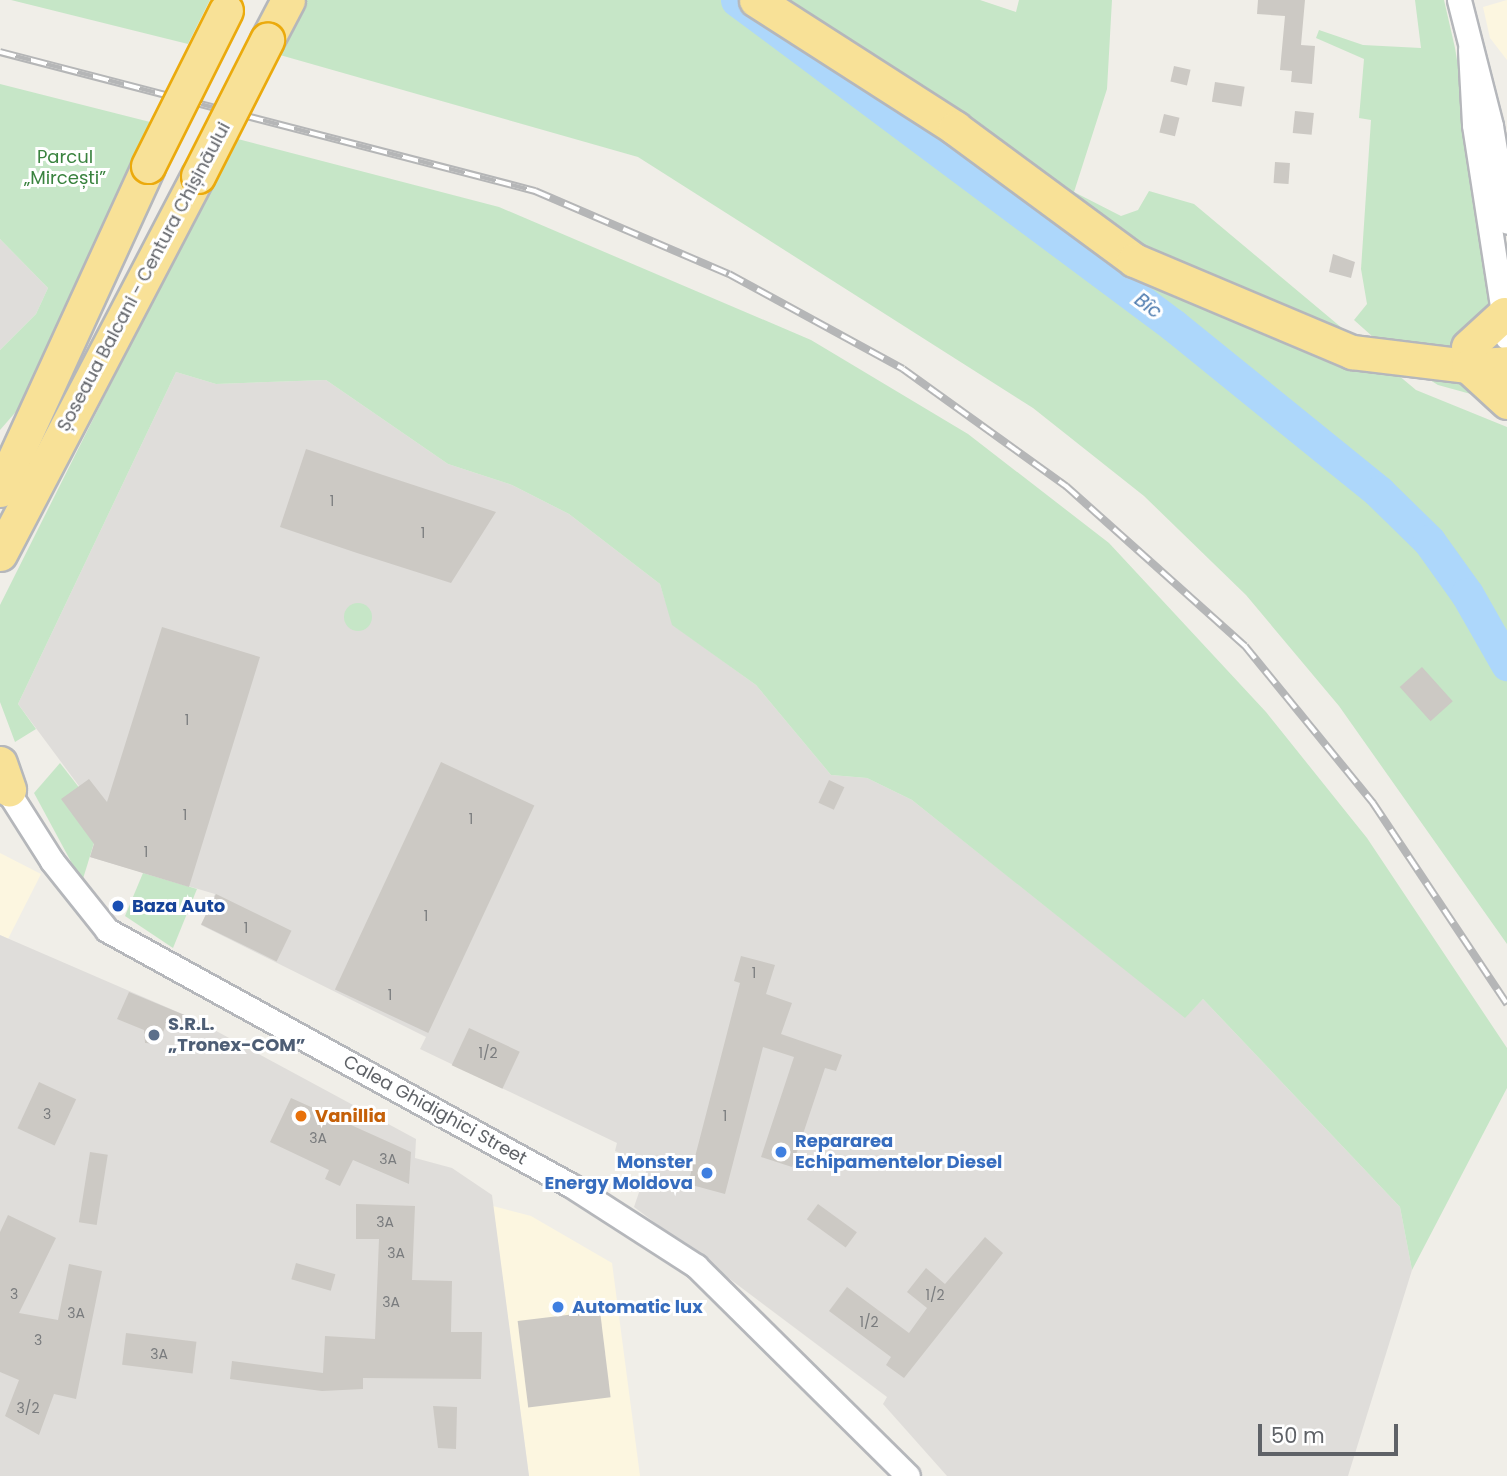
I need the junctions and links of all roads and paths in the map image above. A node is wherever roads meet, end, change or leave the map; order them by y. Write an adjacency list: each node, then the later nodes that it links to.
1 (289, 0): 12 (highway, Șoseaua Balcani - Centura Chișinăului, bridge)
2 (756, 0): 8 (highway)
3 (1459, 0): 5 (street)
4 (229, 5): 11 (highway, Șoseaua Balcani - Centura Chișinăului, bridge)
5 (1470, 50): 6 (street); 7 (street)
6 (1507, 222)
7 (1506, 332): 8 (highway)
8 (1468, 357): 9 (highway); 10 (highway)
9 (1507, 363)
10 (1507, 402)
11 (0, 490)
12 (0, 554)
13 (2, 779): 14 (street, Calea Ghidighici Street)
14 (908, 1476)

